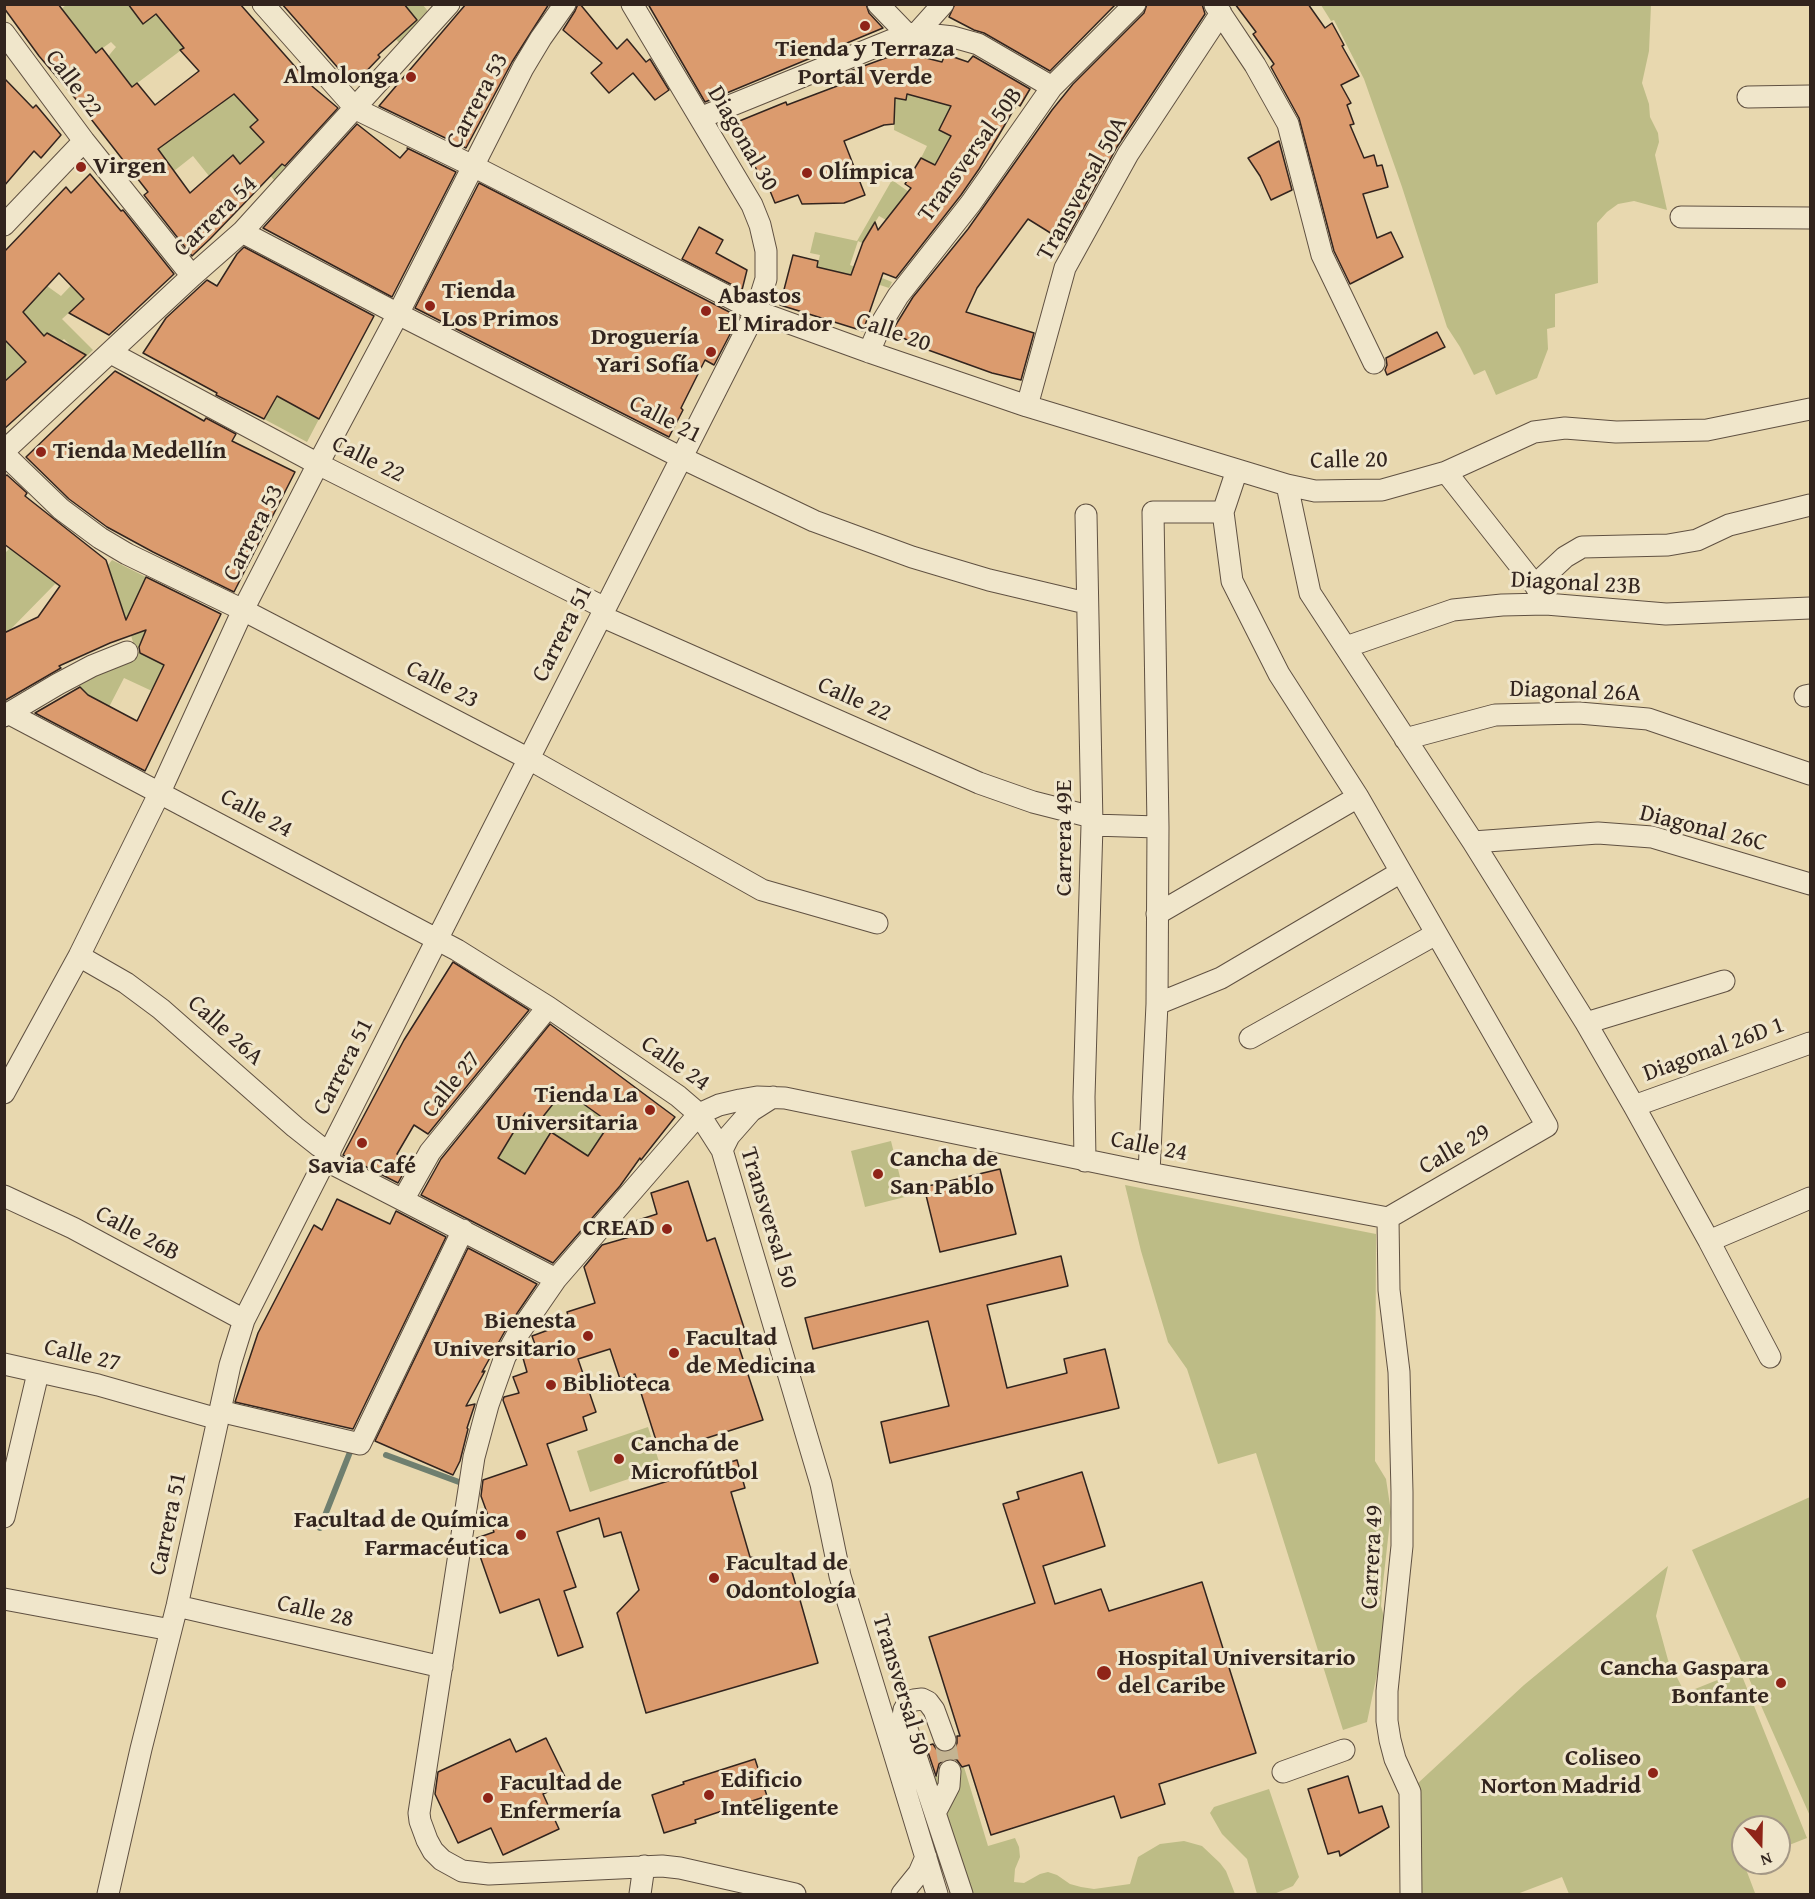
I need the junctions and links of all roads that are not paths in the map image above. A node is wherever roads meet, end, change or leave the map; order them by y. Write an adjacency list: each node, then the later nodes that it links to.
1 (263, 4): 14 (street)
2 (566, 4): 17 (street, Carrera 53)
3 (633, 4): 15 (street, Diagonal 30)
4 (878, 4): 10 (street)
5 (944, 4): 10 (street)
6 (1135, 4): 11 (street, Transversal 50B)
7 (443, 7): 14 (street, Carrera 54)
8 (1218, 9): 27 (street); 28 (street, Transversal 50A)
9 (4, 33): 16 (street, Calle 22)
10 (912, 33): 11 (street); 15 (street)
11 (1052, 87): 25 (street, Transversal 50B)
12 (1810, 96): 13 (street)
13 (1748, 97)
14 (356, 109): 17 (street, Calle 20); 21 (street, Carrera 54)
15 (700, 118): 23 (street, Diagonal 30)
16 (84, 141): 20 (street); 22 (street, Calle 22)
17 (472, 166): 23 (street, Calle 20); 24 (street, Carrera 53)
18 (1681, 217): 19 (street)
19 (1810, 218)
20 (4, 225)
21 (242, 232): 22 (street, Carrera 54); 24 (street, Calle 21)
22 (192, 276): 26 (street, Carrera 54)
23 (756, 311): 25 (street, Calle 20); 31 (street, Carrera 51)
24 (398, 314): 31 (street, Calle 21); 32 (street, Carrera 53)
25 (869, 352): 28 (street, Calle 20)
26 (111, 353): 30 (street, Carrera 54); 32 (street, Calle 22)
27 (1374, 363)
28 (1027, 406): 33 (street, Calle 20)
29 (1810, 409): 34 (street, Calle 20)
30 (5, 450): 43 (street, Calle 23)
31 (682, 458): 40 (street, Calle 21); 44 (street, Carrera 51)
32 (318, 464): 43 (street, Carrera 53); 44 (street, Calle 22)
33 (1237, 470): 35 (street, Calle 20); 37 (street)
34 (1446, 472): 35 (street, Calle 20); 39 (street)
35 (1287, 485): 45 (street)
36 (1810, 505): 39 (street)
37 (1223, 512): 52 (street); 54 (street)
38 (1086, 515): 40 (street, Carrera 49E)
39 (1535, 585): 41 (street)
40 (1086, 603): 53 (street, Carrera 49E)
41 (1546, 604): 42 (street, Diagonal 23B); 45 (street, Diagonal 23B)
42 (1810, 608)
43 (243, 610): 49 (street, Calle 23); 51 (street, Carrera 53)
44 (603, 612): 49 (street, Carrera 51); 53 (street, Calle 22)
45 (1346, 647): 48 (street)
46 (127, 652): 47 (street)
47 (6, 715): 51 (street, Calle 24)
48 (1405, 739): 50 (street, Diagonal 26A); 55 (street)
49 (529, 759): 59 (street, Calle 23); 61 (street, Carrera 51)
50 (1810, 774)
51 (160, 792): 61 (street, Calle 24); 62 (street, Carrera 53)
52 (1358, 797): 56 (street); 58 (street)
53 (1092, 821): 54 (street, Calle 22); 75 (street, Carrera 49E)
54 (1158, 827): 58 (street)
55 (1473, 842): 57 (street, Diagonal 26C); 66 (street)
56 (1401, 872): 60 (street); 64 (street)
57 (1810, 884)
58 (1157, 914): 64 (street)
59 (877, 923)
60 (1436, 934): 67 (street); 80 (street, Calle 29)
61 (436, 939): 65 (street, Calle 24); 74 (street, Carrera 51)
62 (80, 956): 69 (street, Carrera 53); 74 (street, Calle 26A)
63 (1724, 981): 66 (street)
64 (1158, 1004): 76 (street)
65 (548, 1007): 72 (street, Calle 24); 79 (street, Calle 27)
66 (1586, 1023): 71 (street)
67 (1250, 1038)
68 (1810, 1043): 71 (street, Diagonal 26D 1)
69 (4, 1094)
70 (773, 1098): 72 (street, Calle 24); 73 (street); 75 (street, Calle 24)
71 (1634, 1106): 82 (street)
72 (699, 1114): 73 (street, Transversal 50); 83 (street)
73 (722, 1150): 99 (street, Transversal 50)
74 (328, 1156): 79 (street, Calle 26A); 84 (street, Carrera 51)
75 (1085, 1161): 76 (street, Calle 24)
76 (1149, 1173): 80 (street, Calle 24)
77 (4, 1196): 84 (street, Calle 26B)
78 (1810, 1198): 82 (street)
79 (403, 1200): 81 (street, Calle 26A)
80 (1388, 1218): 107 (street, Carrera 49)
81 (463, 1230): 83 (street, Calle 26A); 88 (street, Calle 27)
82 (1709, 1241): 85 (street)
83 (556, 1279): 93 (street)
84 (244, 1320): 88 (street, Carrera 51)
85 (1770, 1358)
86 (4, 1364): 87 (street, Calle 27)
87 (38, 1372): 88 (street, Calle 27); 89 (street)
88 (219, 1415): 91 (street, Carrera 51)
89 (4, 1518)
90 (4, 1599): 92 (street)
91 (177, 1606): 92 (street, Carrera 51); 93 (street, Calle 28)
92 (171, 1630): 101 (street, Carrera 51)
93 (442, 1667): 100 (street)
94 (945, 1740): 98 (street)
95 (1344, 1750): 97 (street)
96 (950, 1771): 98 (street)
97 (1283, 1772)
98 (935, 1813): 106 (street)
99 (926, 1857): 104 (street); 105 (street, Transversal 50)
100 (644, 1866): 102 (street); 103 (street)
101 (108, 1894)
102 (640, 1894)
103 (795, 1894)
104 (902, 1894)
105 (936, 1894)
106 (962, 1894)
107 (1411, 1894)

